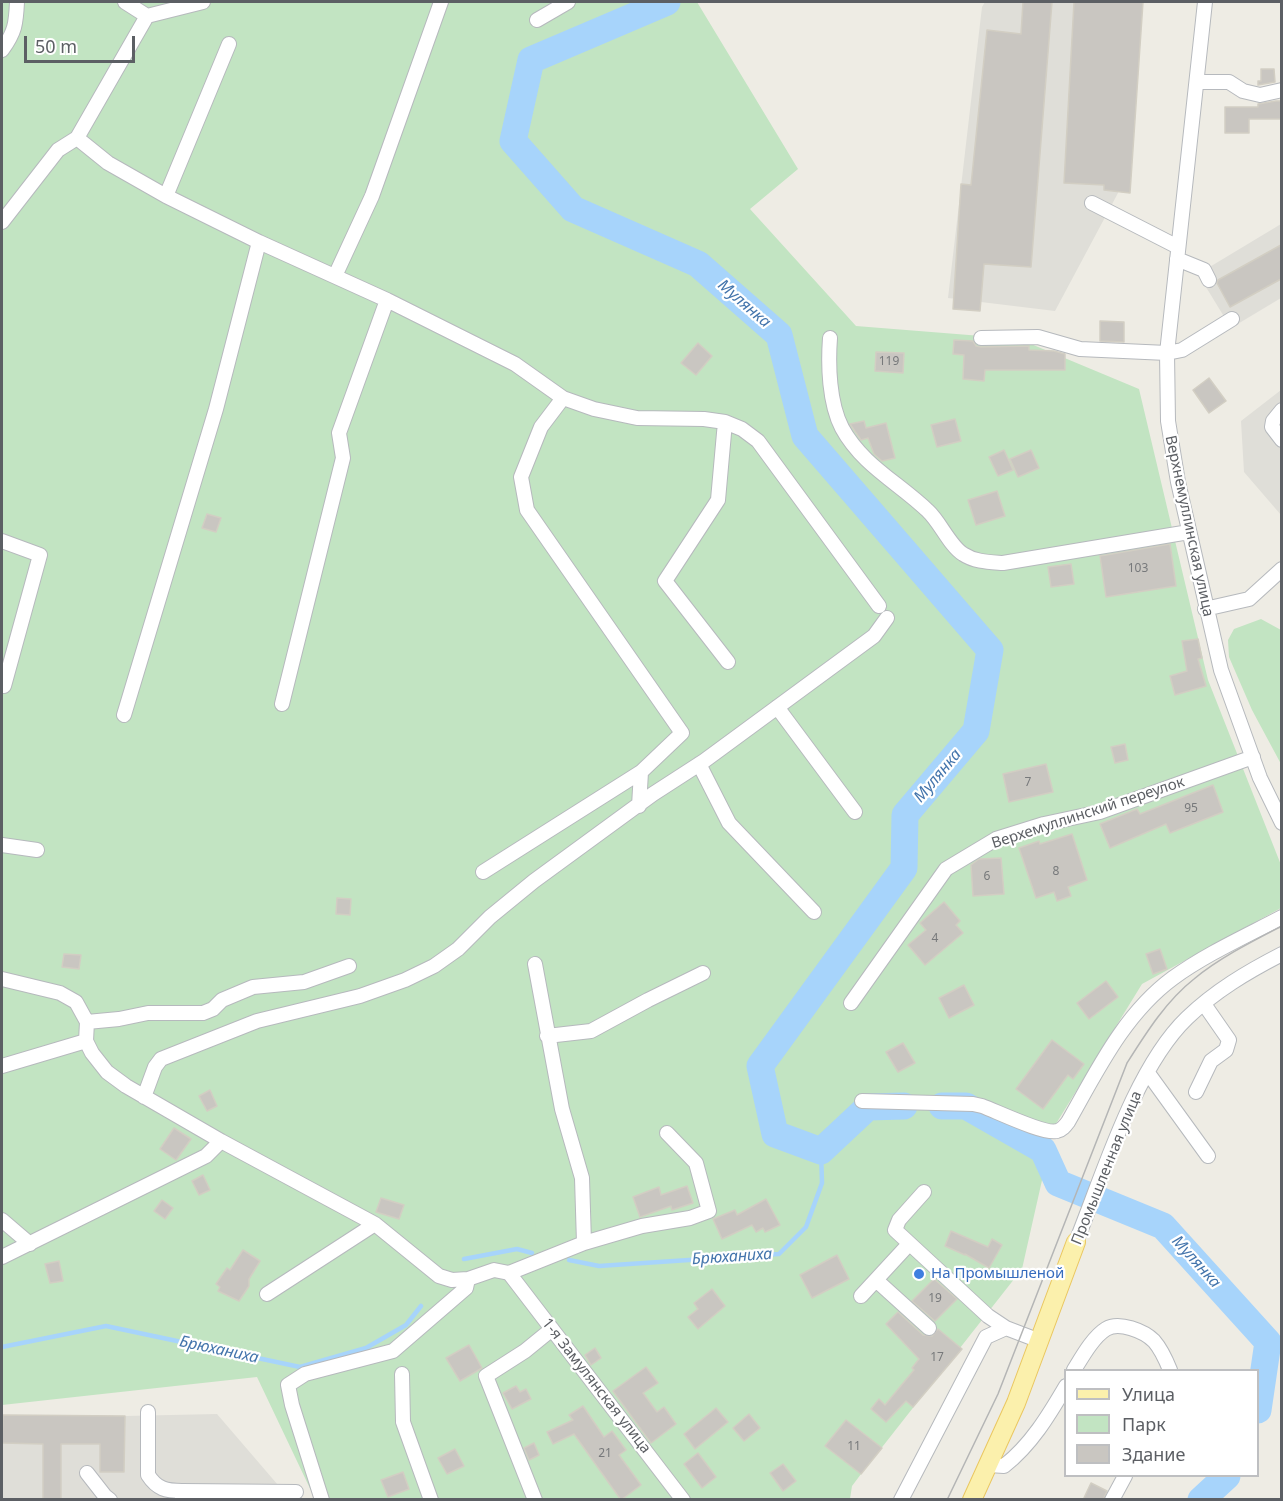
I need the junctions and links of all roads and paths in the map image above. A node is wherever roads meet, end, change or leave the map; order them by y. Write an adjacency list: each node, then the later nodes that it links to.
1 (17, 2): 10 (street)
2 (126, 2): 7 (street)
3 (204, 2): 7 (street)
4 (441, 2): 19 (street)
5 (567, 2): 8 (street)
6 (1205, 2): 11 (street, Верхнемуллинская улица)
7 (147, 15): 13 (street)
8 (537, 20)
9 (229, 44): 14 (street)
10 (2, 50)
11 (1198, 82): 12 (street); 18 (street, Верхнемуллинская улица)
12 (1281, 90)
13 (77, 138): 14 (street); 16 (street)
14 (166, 196): 17 (street)
15 (1092, 203): 18 (street)
16 (2, 222)
17 (260, 242): 19 (street); 40 (street)
18 (1177, 253): 20 (street); 25 (street, Верхнемуллинская улица)
19 (335, 276): 21 (street)
20 (1209, 280)
21 (387, 300): 26 (street); 38 (street)
22 (1232, 319): 25 (street)
23 (830, 338): 30 (street)
24 (981, 338): 25 (street)
25 (1167, 353): 30 (street, Верхнемуллинская улица)
26 (563, 398): 28 (street); 43 (street)
27 (1281, 410): 29 (street)
28 (725, 422): 33 (street); 36 (street)
29 (1281, 440)
30 (1189, 532): 34 (street, Верхнемуллинская улица)
31 (2, 541): 37 (street)
32 (1281, 569): 34 (street)
33 (879, 606)
34 (1205, 609): 41 (street, Верхнемуллинская улица)
35 (887, 618): 39 (street)
36 (728, 662)
37 (4, 686)
38 (282, 704)
39 (777, 707): 42 (street); 46 (street)
40 (124, 715)
41 (1252, 757): 44 (street, Верхнемуллинская улица); 58 (street, Верхемуллинский переулок)
42 (699, 764): 45 (street); 51 (street)
43 (641, 772): 45 (street); 50 (street)
44 (1277, 804): 47 (street, Верхнемуллинская улица)
45 (639, 806): 66 (street)
46 (855, 812)
47 (1281, 823)
48 (2, 845): 49 (street)
49 (37, 850)
50 (483, 872)
51 (814, 912)
52 (1281, 917): 67 (street)
53 (1281, 954): 59 (street, Промышленная улица)
54 (535, 964): 61 (street)
55 (349, 966): 60 (street)
56 (703, 974): 61 (street)
57 (2, 979): 60 (street)
58 (851, 1003)
59 (1204, 1004): 64 (street, Промышленная улица); 65 (street)
60 (87, 1022): 62 (street)
61 (548, 1036): 75 (street)
62 (86, 1041): 63 (street); 66 (street)
63 (2, 1066)
64 (1148, 1073): 70 (street); 74 (street, Промышленная улица)
65 (1196, 1092)
66 (144, 1098): 69 (street)
67 (862, 1101)
68 (667, 1133): 75 (street)
69 (221, 1141): 73 (street); 76 (street)
70 (1208, 1156)
71 (924, 1192): 77 (street)
72 (2, 1220): 76 (street)
73 (375, 1224): 80 (street); 82 (street)
74 (1076, 1242): 87 (main road, Промышленная улица)
75 (584, 1243): 79 (street)
76 (30, 1244): 78 (street)
77 (909, 1244): 81 (street); 85 (street)
78 (2, 1257)
79 (509, 1273): 80 (street); 86 (street, 1-я Замулянская улица)
80 (468, 1279): 99 (street)
81 (876, 1280): 83 (street); 84 (street)
82 (267, 1294)
83 (861, 1296)
84 (929, 1328)
85 (1006, 1328): 87 (street); 103 (street)
86 (552, 1329): 101 (street); 102 (street, 1-я Замулянская улица)
87 (1040, 1341): 93 (main road, Промышленная улица)
88 (1076, 1369): 89 (street)
89 (1169, 1369)
90 (402, 1374): 100 (street)
91 (1064, 1388): 93 (street)
92 (148, 1412): 97 (street)
93 (989, 1465): 104 (main road, Промышленная улица)
94 (87, 1473): 98 (street)
95 (1124, 1477): 105 (street)
96 (296, 1491): 97 (street)
97 (182, 1495)
98 (110, 1500)
99 (322, 1500)
100 (431, 1500)
101 (535, 1500)
102 (683, 1500)
103 (901, 1500)
104 (972, 1500)
105 (1112, 1500)

